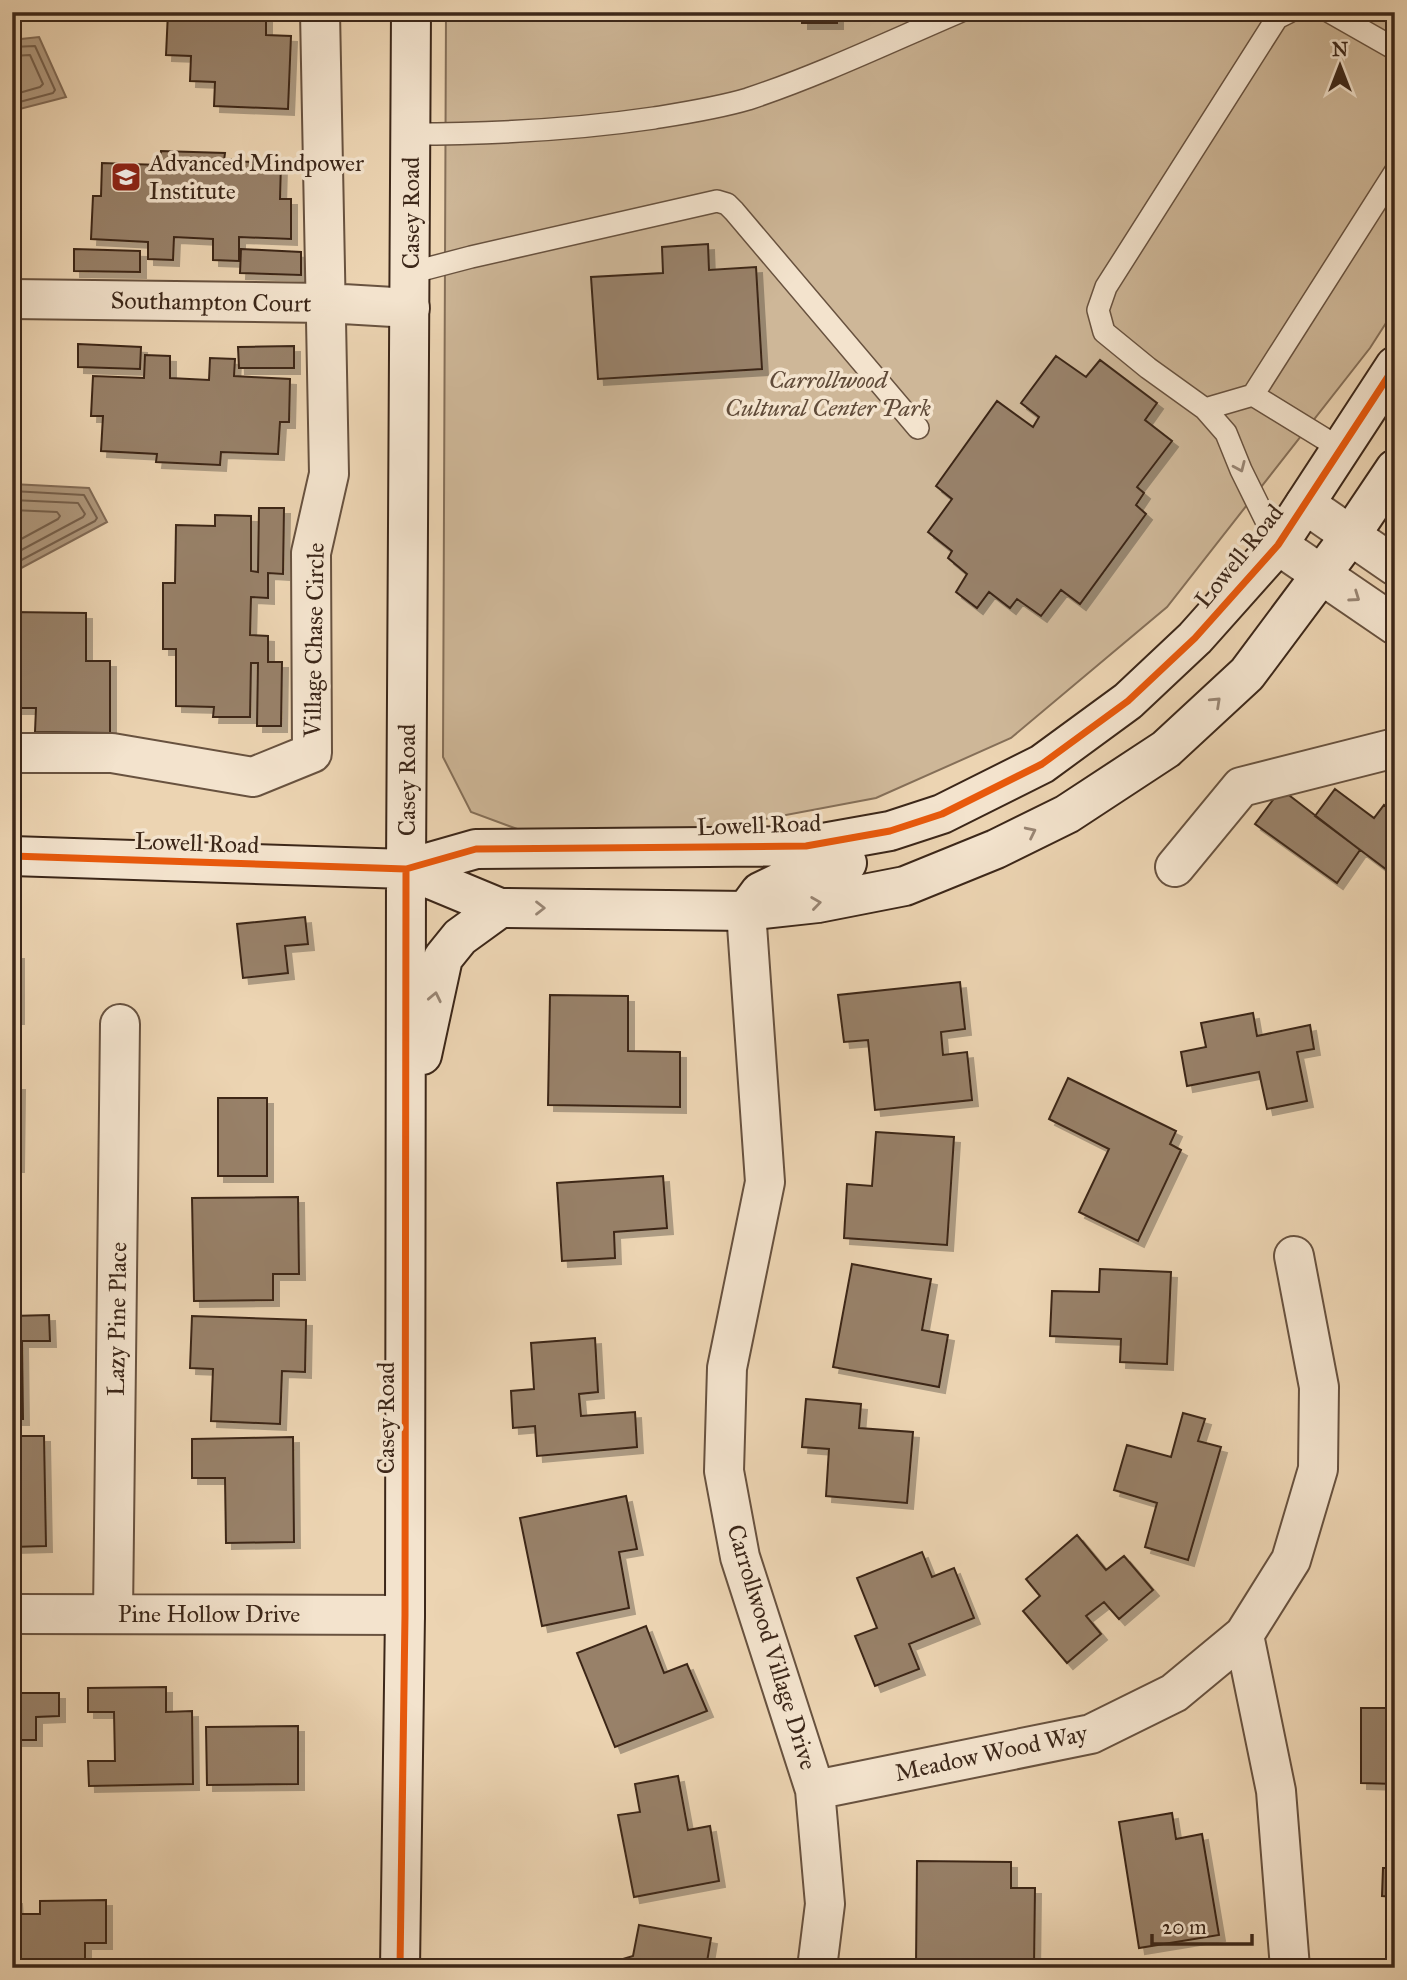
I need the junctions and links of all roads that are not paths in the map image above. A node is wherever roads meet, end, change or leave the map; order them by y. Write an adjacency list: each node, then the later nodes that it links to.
1 (320, 12): 11 (street, Village Chase Circle)
2 (411, 12): 7 (street, Casey Road)
3 (959, 12): 7 (lane)
4 (1289, 12): 14 (lane)
5 (1330, 12): 6 (lane)
6 (1395, 49)
7 (411, 134): 9 (street, Casey Road)
8 (1395, 172): 13 (lane)
9 (410, 291): 11 (street, Southampton Court); 15 (lane); 29 (street, Casey Road)
10 (12, 299): 11 (street, Southampton Court)
11 (326, 303): 25 (street, Village Chase Circle)
12 (1395, 366): 16 (street, Lowell Road)
13 (1253, 395): 14 (lane); 16 (lane)
14 (1205, 410): 20 (lane, one-way to 20)
15 (918, 428)
16 (1341, 449): 18 (street, Lowell Road)
17 (1395, 469): 19 (street, Lowell Road)
18 (1305, 504): 19 (street); 20 (street, Lowell Road)
19 (1350, 536): 21 (street); 22 (street, Lowell Road)
20 (1278, 545): 22 (street); 26 (street, Lowell Road)
21 (1395, 566)
22 (1321, 574): 23 (street, one-way to 23); 31 (street, Lowell Road, one-way to 22)
23 (1395, 625)
24 (1395, 748): 28 (street)
25 (12, 753)
26 (942, 814): 29 (street, Lowell Road); 31 (street)
27 (12, 856): 29 (street, Lowell Road)
28 (1175, 867)
29 (406, 869): 30 (street, Lowell Road); 33 (street, Casey Road)
30 (499, 908): 31 (street, Lowell Road, one-way to 31); 33 (street, one-way to 30)
31 (746, 911): 39 (street, Carrollwood Village Drive)
32 (120, 1024): 36 (street, Lazy Pine Place)
33 (406, 1084): 37 (street, Casey Road)
34 (1294, 1256): 38 (street, Meadow Wood Way)
35 (12, 1614): 36 (street, Pine Hollow Drive)
36 (113, 1614): 37 (street, Pine Hollow Drive)
37 (405, 1615): 40 (street, Casey Road)
38 (1244, 1635): 39 (street, Meadow Wood Way); 42 (street)
39 (815, 1790): 41 (street, Carrollwood Village Drive)
40 (400, 1968)
41 (817, 1968)
42 (1290, 1968)

